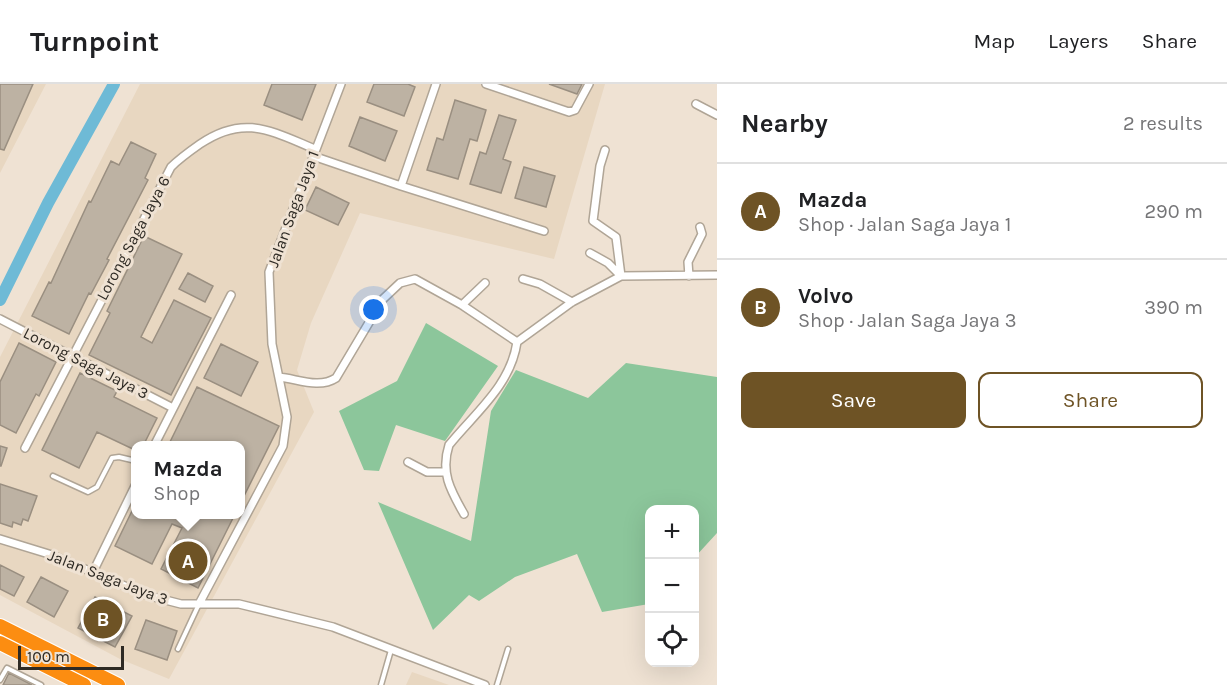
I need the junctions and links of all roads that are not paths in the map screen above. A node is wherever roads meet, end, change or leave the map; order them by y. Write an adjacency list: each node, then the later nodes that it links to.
1 (341, 84): 7 (street, Jalan Saga Jaya 1)
2 (435, 84): 10 (street)
3 (486, 84): 4 (street)
4 (589, 84)
5 (696, 104): 6 (street)
6 (717, 115)
7 (315, 148): 9 (street, Jalan Saga Jaya 1); 24 (street, Lorong Saga Jaya 6)
8 (605, 150): 15 (street)
9 (312, 156): 10 (street); 25 (street, Jalan Saga Jaya 1)
10 (400, 186): 12 (street)
11 (700, 227): 16 (street)
12 (544, 231)
13 (590, 253): 15 (street)
14 (717, 275): 16 (street)
15 (621, 276): 16 (street); 20 (street)
16 (689, 276)
17 (523, 279): 20 (street)
18 (484, 284): 21 (street)
19 (231, 295): 26 (street)
20 (572, 302): 23 (street)
21 (462, 305): 23 (street); 25 (street)
22 (3, 320): 24 (street, Lorong Saga Jaya 3)
23 (517, 342): 31 (street)
24 (71, 356): 26 (street, Lorong Saga Jaya 3); 28 (street, Lorong Saga Jaya 6)
25 (279, 377): 35 (street, Jalan Saga Jaya 1)
26 (173, 408): 27 (street)
27 (156, 441)
28 (25, 448)
29 (131, 460): 32 (lane)
30 (408, 462): 31 (street)
31 (446, 472): 34 (street)
32 (53, 476)
33 (131, 492): 38 (street)
34 (464, 514)
35 (245, 517)
36 (244, 519): 39 (street, Jalan Saga Jaya 1)
37 (0, 539): 38 (street, Jalan Saga Jaya 3)
38 (92, 574): 39 (street, Jalan Saga Jaya 3)
39 (199, 604): 42 (lane); 44 (street, Jalan Saga Jaya 3)
40 (0, 626): 48 (highway)
41 (0, 643): 46 (highway)
42 (178, 649)
43 (508, 649): 51 (lane)
44 (391, 650): 49 (lane); 50 (street, Jalan Saga Jaya 3)
45 (0, 680): 47 (lane)
46 (80, 684)
47 (41, 685)
48 (118, 685)
49 (381, 685)
50 (485, 685)
51 (496, 685)

